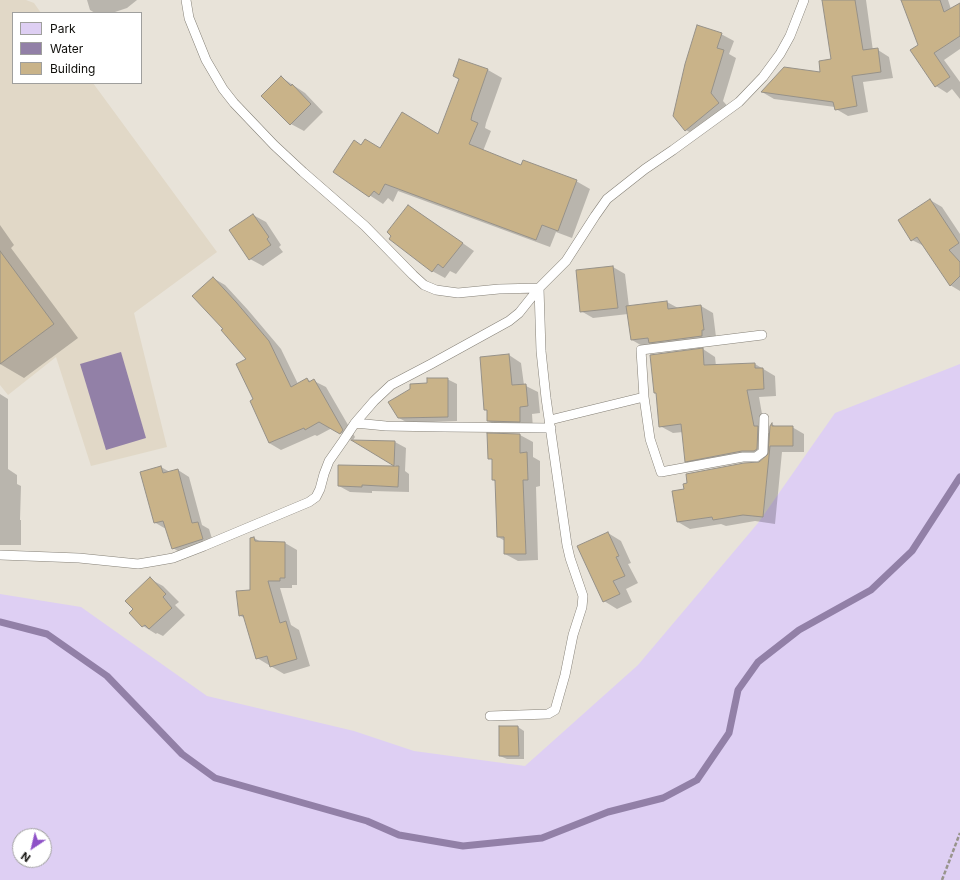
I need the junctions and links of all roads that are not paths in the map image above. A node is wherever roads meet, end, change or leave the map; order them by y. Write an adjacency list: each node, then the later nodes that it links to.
1 (186, 0): 3 (lane)
2 (804, 0): 3 (lane)
3 (539, 288): 7 (lane); 8 (lane)
4 (762, 335): 5 (lane)
5 (644, 397): 6 (lane); 8 (lane)
6 (764, 418)
7 (355, 423): 8 (lane); 9 (lane)
8 (550, 424): 10 (lane)
9 (0, 555)
10 (490, 716)

